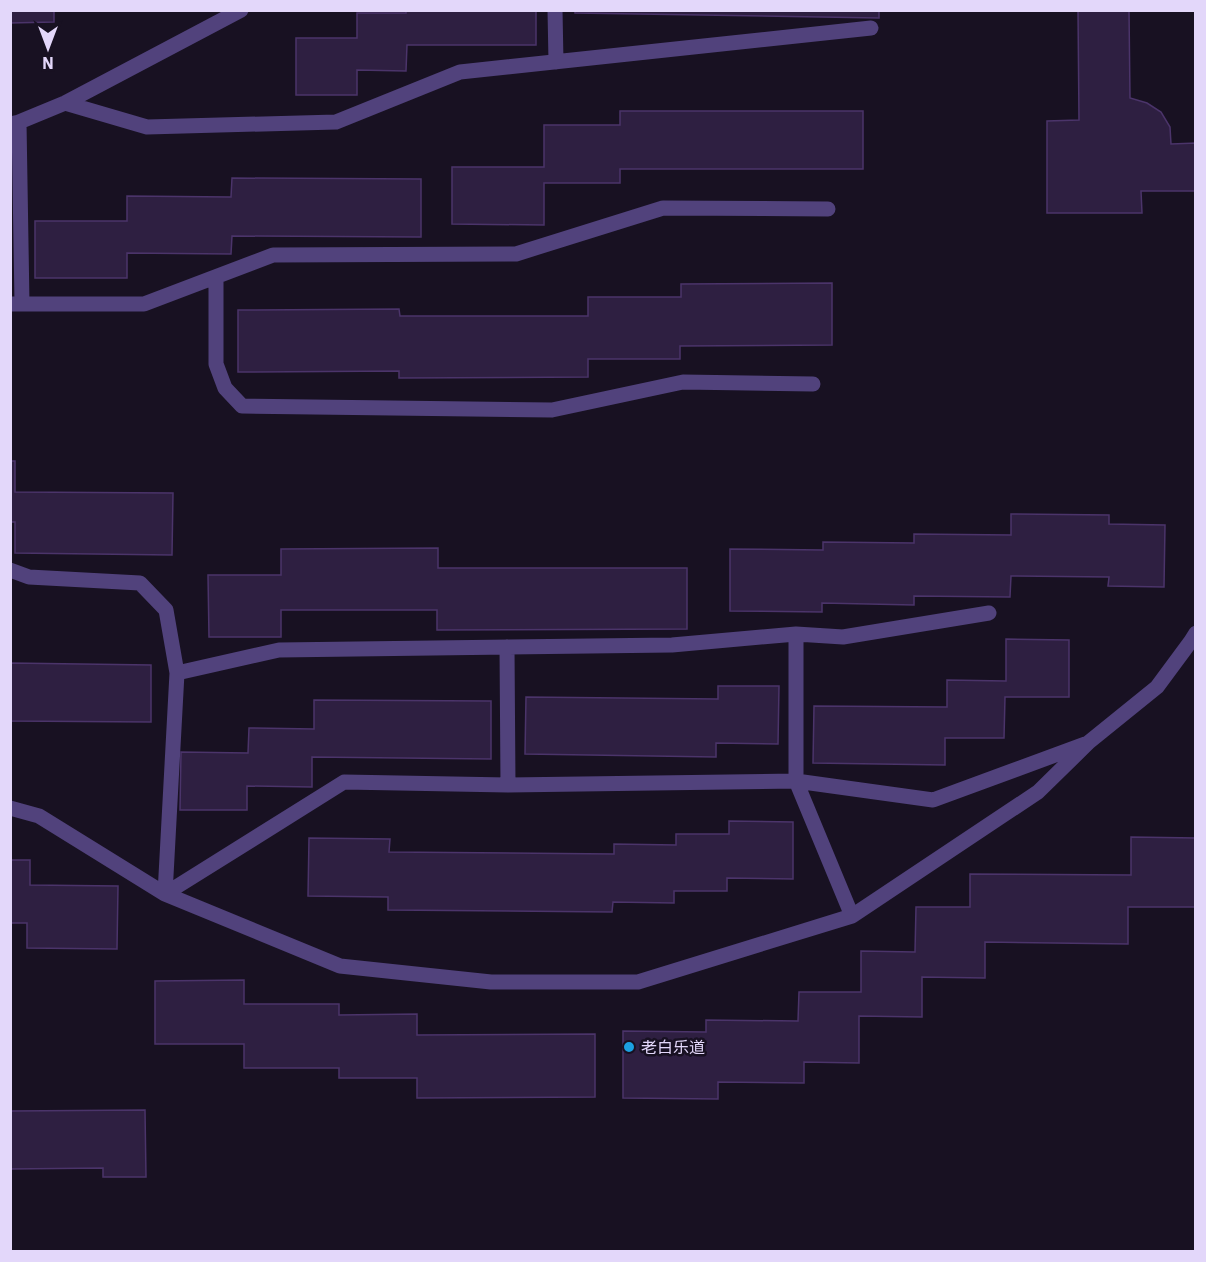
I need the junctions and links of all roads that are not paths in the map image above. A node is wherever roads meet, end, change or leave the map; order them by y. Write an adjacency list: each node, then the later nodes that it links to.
1 (241, 10): 5 (street)
2 (555, 10): 4 (street)
3 (872, 28): 4 (street)
4 (556, 62): 5 (street)
5 (66, 103): 6 (street)
6 (15, 123): 9 (street)
7 (828, 209): 8 (street)
8 (216, 277): 9 (street); 10 (street)
9 (16, 304)
10 (813, 384)
11 (10, 570): 16 (street)
12 (989, 613): 14 (street)
13 (1196, 633): 17 (street)
14 (796, 634): 15 (street); 18 (street)
15 (507, 647): 16 (street); 19 (street)
16 (177, 673): 21 (street)
17 (1089, 742): 18 (street); 22 (street)
18 (796, 781): 19 (street); 22 (street)
19 (508, 785): 21 (street)
20 (10, 808): 21 (street)
21 (165, 894): 22 (street)
22 (852, 916)

